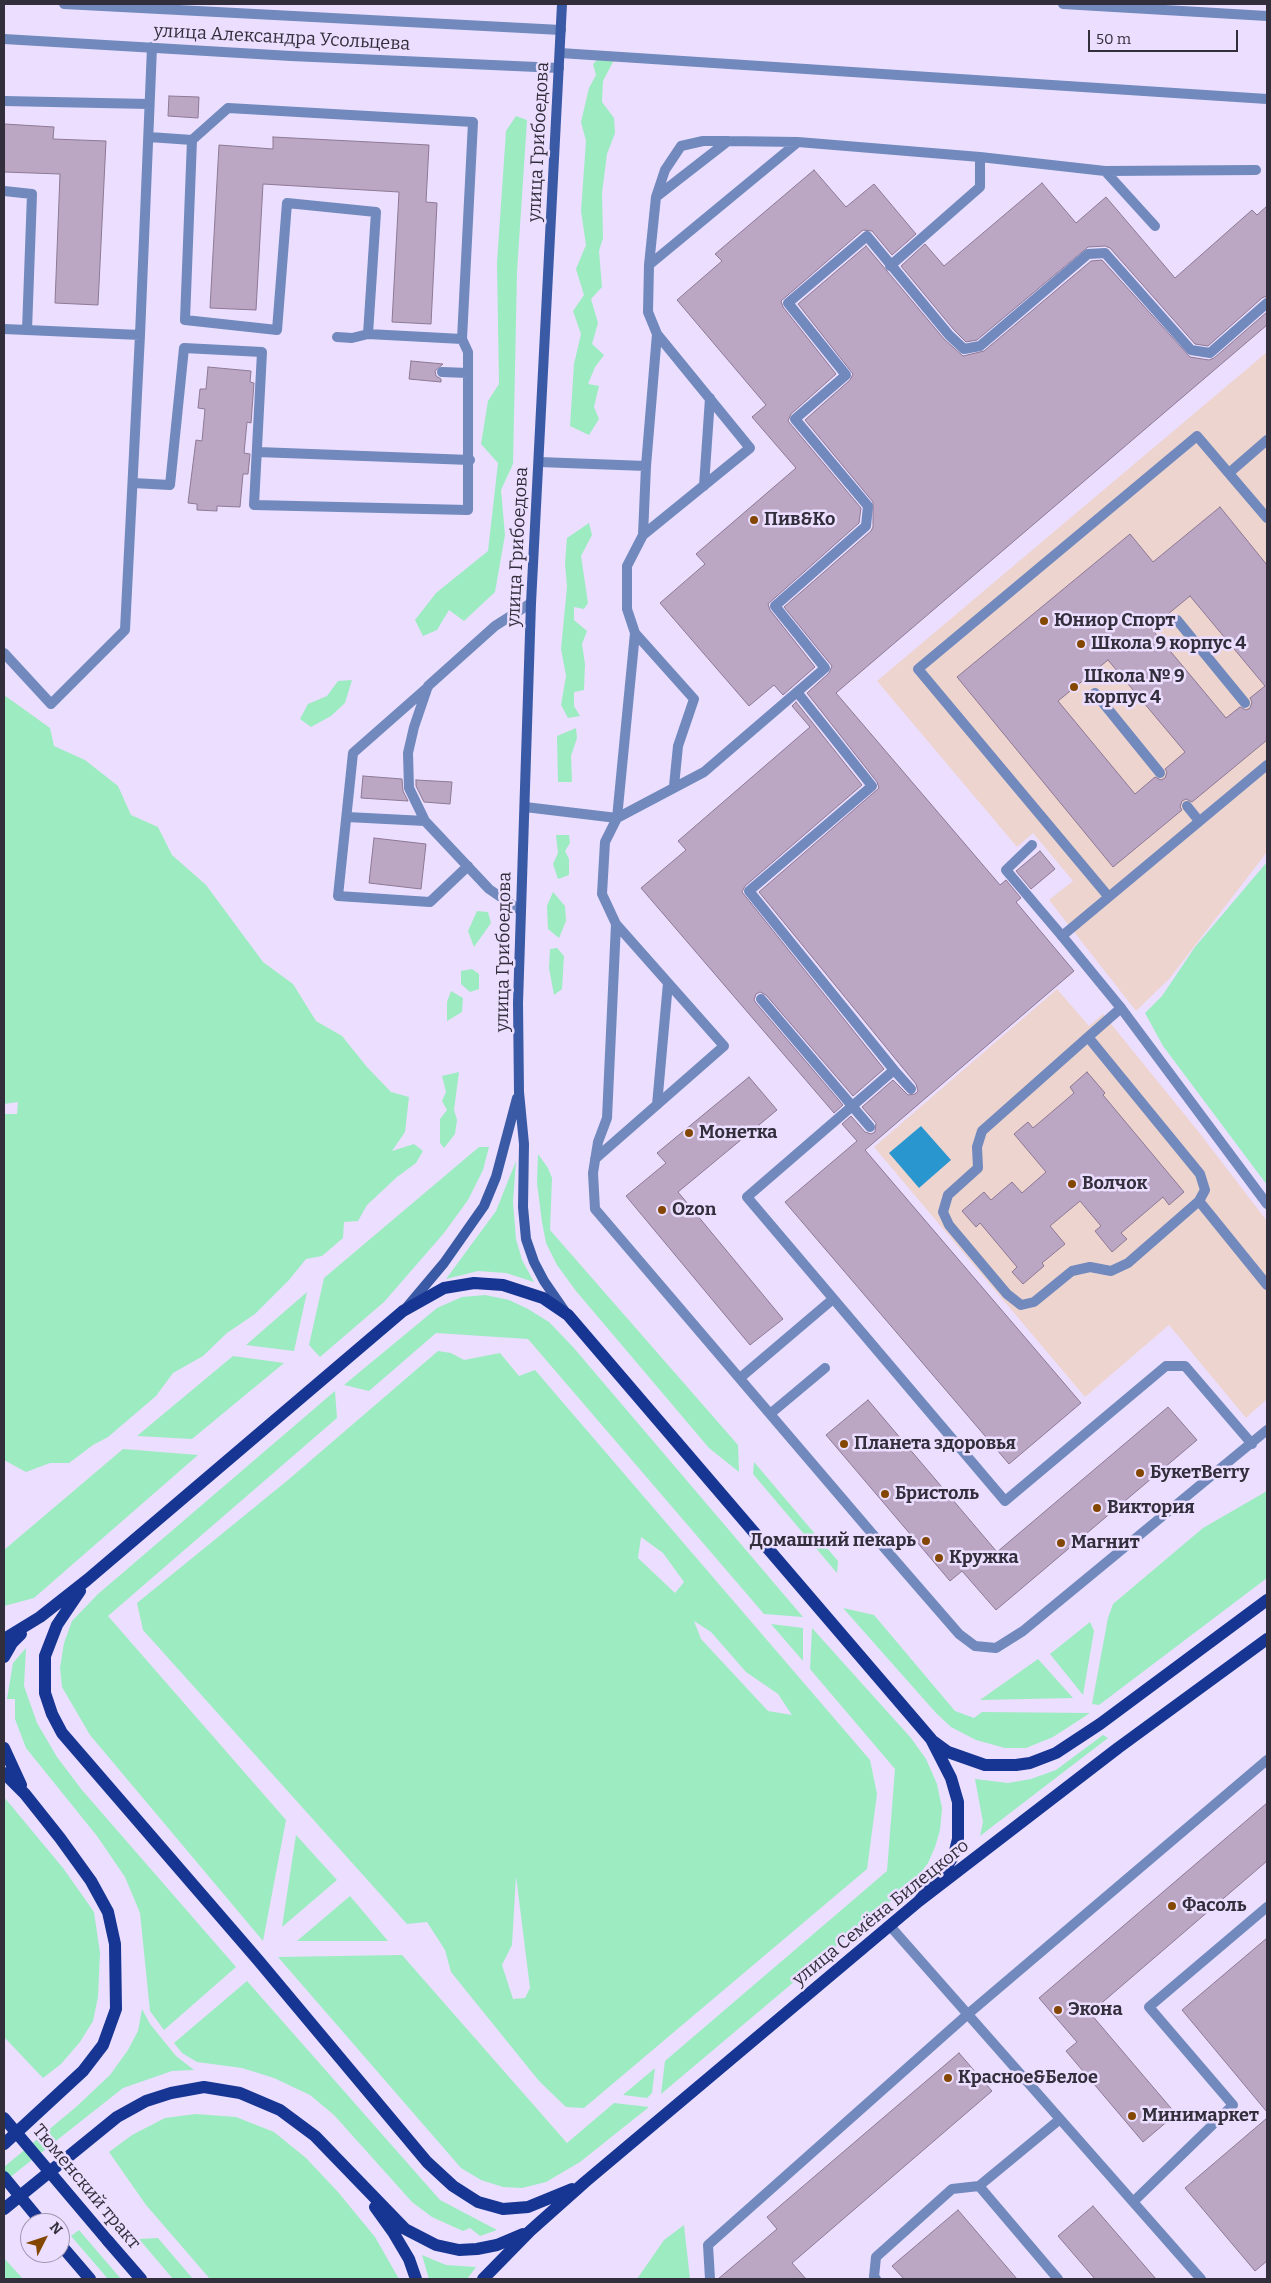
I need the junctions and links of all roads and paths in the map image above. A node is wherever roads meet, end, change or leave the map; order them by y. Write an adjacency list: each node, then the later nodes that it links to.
1 (64, 4): 5 (street, улица Александра Усольцева)
2 (562, 4): 5 (main road, улица Грибоедова)
3 (1063, 4): 4 (street)
4 (1267, 16)
5 (561, 30): 8 (main road, улица Грибоедова)
6 (4, 39): 7 (street, улица Александра Усольцева)
7 (152, 47): 9 (street, улица Александра Усольцева); 12 (street)
8 (560, 53): 9 (main road, улица Грибоедова); 10 (street)
9 (558, 68): 39 (main road, улица Грибоедова)
10 (1267, 99)
11 (4, 101): 12 (street)
12 (149, 104): 13 (street)
13 (149, 137): 14 (street); 28 (street)
14 (192, 140): 29 (street); 32 (street)
15 (728, 141): 16 (street); 21 (street); 21 (street)
16 (798, 142): 17 (street); 23 (street)
17 (980, 156): 19 (street); 24 (street)
18 (1256, 170): 19 (street)
19 (1105, 171): 22 (street)
20 (4, 191): 27 (street)
21 (656, 197): 23 (street)
22 (1155, 226)
23 (649, 265): 30 (street)
24 (890, 266): 25 (street); 51 (street)
25 (1266, 306)
26 (4, 329): 27 (street)
27 (27, 330): 28 (street)
28 (140, 334): 42 (street)
29 (368, 334): 31 (street); 32 (street)
30 (657, 334): 35 (street); 40 (street)
31 (337, 337)
32 (462, 339): 34 (street)
33 (442, 372): 34 (street)
34 (468, 373): 38 (street)
35 (710, 398): 43 (street); 43 (street)
36 (1267, 440): 41 (street)
37 (258, 452): 38 (street); 38 (street); 42 (street)
38 (470, 460)
39 (539, 462): 40 (street); 46 (main road, улица Грибоедова)
40 (646, 466): 45 (street)
41 (1229, 473): 44 (street); 65 (street)
42 (133, 483): 49 (street)
43 (704, 486): 45 (street)
44 (1267, 518)
45 (643, 535): 48 (street)
46 (532, 604): 50 (street); 58 (main road, улица Грибоедова)
47 (1177, 620): 53 (street)
48 (635, 633): 56 (street); 60 (street)
49 (4, 652)
50 (428, 686): 59 (street); 61 (street)
51 (796, 692): 56 (street); 73 (street)
52 (1095, 693): 55 (street)
53 (1245, 702)
54 (1267, 765): 62 (street)
55 (1160, 773)
56 (674, 786): 60 (street)
57 (1187, 806): 62 (street)
58 (525, 807): 60 (street); 66 (main road, улица Грибоедова)
59 (347, 817): 61 (street); 64 (street)
60 (617, 818): 67 (street)
61 (425, 821): 64 (street)
62 (1199, 821): 65 (street)
63 (1032, 845): 68 (street)
64 (468, 866): 66 (street)
65 (1108, 896): 68 (street)
66 (521, 911): 75 (main road, улица Грибоедова)
67 (616, 924): 69 (street); 79 (street)
68 (1062, 936): 71 (street)
69 (668, 983): 76 (street); 76 (street)
70 (761, 998): 77 (street)
71 (1121, 1008): 72 (street); 81 (street)
72 (1088, 1037): 80 (street); 80 (street)
73 (894, 1070): 74 (street); 77 (street)
74 (911, 1089)
75 (519, 1092): 84 (main road); 85 (main road)
76 (657, 1105): 79 (street)
77 (852, 1106): 78 (street); 83 (street)
78 (870, 1127)
79 (595, 1159): 87 (street)
80 (1199, 1201): 82 (street)
81 (1267, 1204)
82 (1267, 1285)
83 (833, 1299): 87 (street); 90 (street)
84 (403, 1311): 85 (main road); 91 (main road)
85 (568, 1315): 97 (main road)
86 (825, 1368): 88 (street)
87 (740, 1378): 88 (street)
88 (770, 1414): 90 (street)
89 (1267, 1430): 90 (street)
90 (1252, 1444)
91 (87, 1580): 93 (main road); 111 (main road)
92 (1267, 1600): 97 (main road)
93 (40, 1617): 94 (main road); 96 (main road)
94 (4, 1639)
95 (1267, 1639): 102 (main road, улица Семёна Билецкого)
96 (4, 1657)
97 (930, 1739): 102 (main road)
98 (4, 1748): 101 (main road)
99 (1267, 1760): 105 (street)
100 (4, 1773): 101 (main road)
101 (25, 1794): 108 (main road)
102 (919, 1901): 104 (main road, улица Семёна Билецкого)
103 (1267, 1907): 113 (street)
104 (890, 1926): 105 (street); 111 (main road, улица Семёна Билецкого)
105 (968, 2014): 107 (street); 122 (street)
106 (4, 2118): 119 (main road, Тюменский тракт, bridge)
107 (1059, 2120): 112 (street); 113 (street)
108 (4, 2144)
109 (348, 2171): 114 (main road); 116 (main road); 120 (main road)
110 (4, 2178): 115 (main road, bridge)
111 (585, 2182): 116 (main road, улица Семёна Билецкого)
112 (979, 2186): 123 (street); 124 (street)
113 (1132, 2202): 125 (street)
114 (4, 2209)
115 (34, 2213)
116 (530, 2231): 121 (main road)
117 (70, 2256): 118 (main road)
118 (90, 2279)
119 (141, 2279)
120 (416, 2279)
121 (483, 2279)
122 (710, 2279)
123 (876, 2279)
124 (1058, 2279)
125 (1201, 2279)

